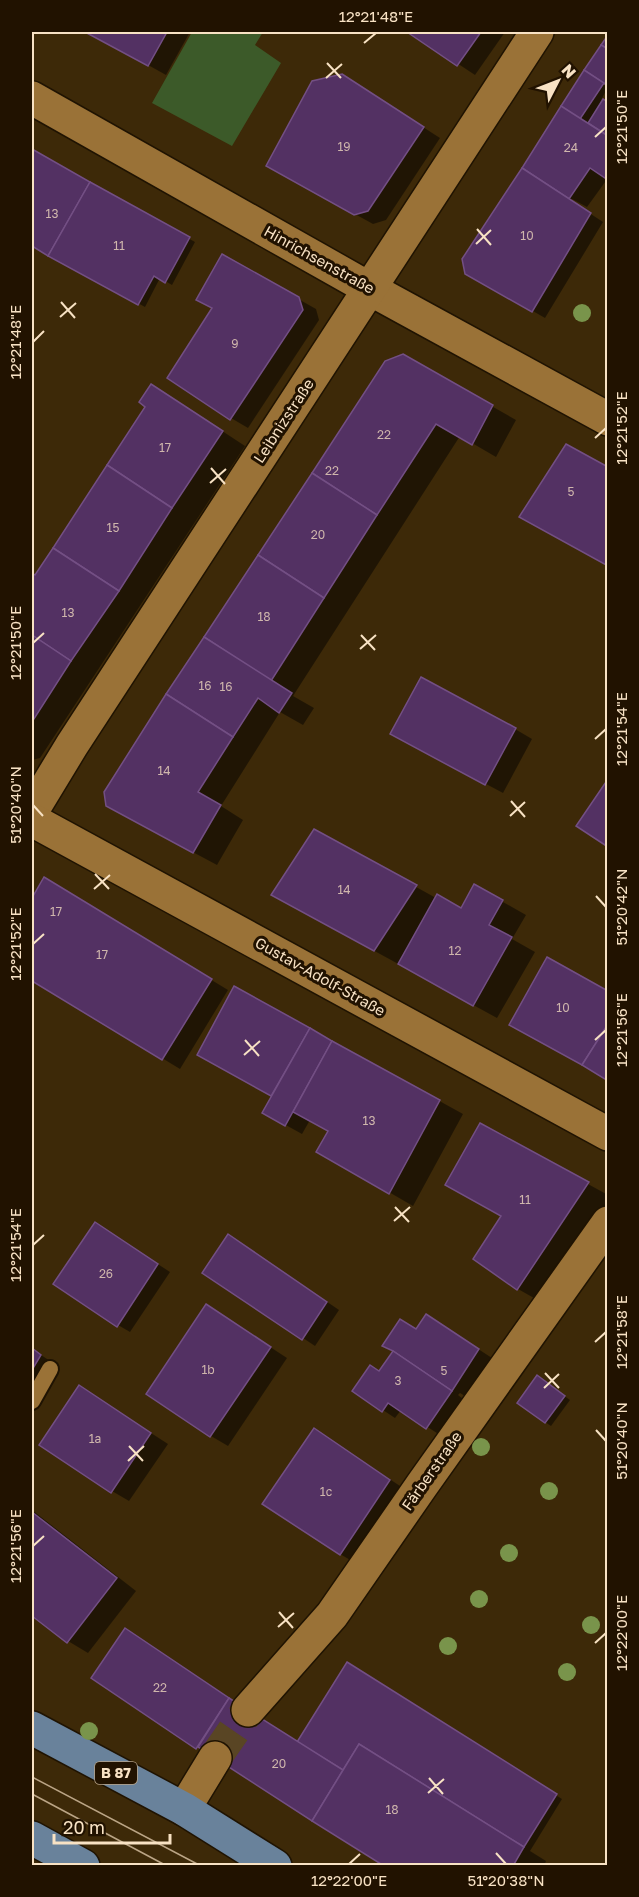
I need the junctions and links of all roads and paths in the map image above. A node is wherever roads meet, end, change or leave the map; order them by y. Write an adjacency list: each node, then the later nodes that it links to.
1 (537, 32): 3 (street, Leibnizstraße)
2 (32, 98): 3 (street, Hinrichsenstraße)
3 (370, 289): 4 (street, Hinrichsenstraße); 5 (street, Leibnizstraße)
4 (608, 418)
5 (32, 811)
6 (32, 820): 7 (street, Gustav-Adolf-Straße)
7 (608, 1134)
8 (608, 1223): 11 (street, Färberstraße)
9 (50, 1369): 10 (lane)
10 (32, 1401)
11 (248, 1710)
12 (32, 1728): 14 (main road, B 87)
13 (215, 1758): 14 (street)
14 (184, 1809): 17 (main road, B 87)
15 (32, 1838): 16 (main road)
16 (68, 1862)
17 (275, 1866)

